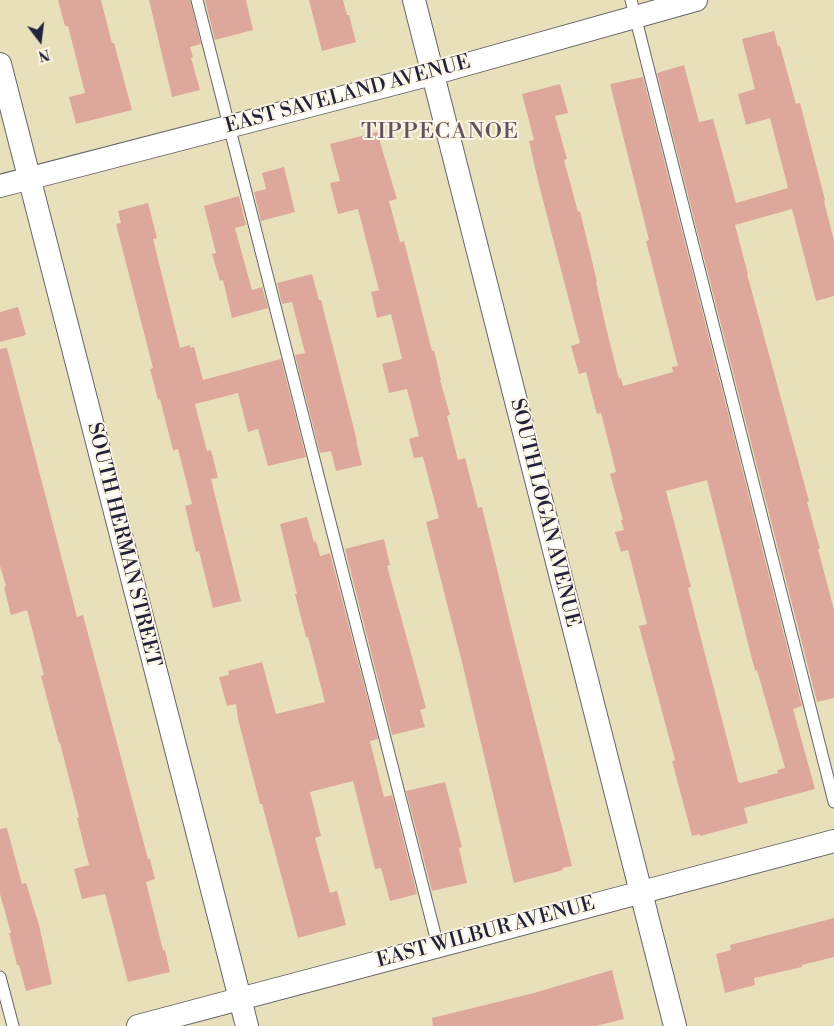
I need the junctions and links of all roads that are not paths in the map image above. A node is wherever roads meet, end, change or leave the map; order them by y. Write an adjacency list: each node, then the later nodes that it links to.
1 (197, 0): 7 (lane)
2 (414, 0): 6 (street, SOUTH LOGAN AVENUE)
3 (696, 0): 4 (street, EAST SAVELAND AVENUE)
4 (634, 8): 6 (street, EAST SAVELAND AVENUE); 10 (lane)
5 (0, 64): 8 (street, SOUTH HERMAN STREET)
6 (432, 74): 7 (street, EAST SAVELAND AVENUE); 12 (street, SOUTH LOGAN AVENUE)
7 (229, 126): 8 (street, EAST SAVELAND AVENUE); 13 (lane)
8 (29, 178): 9 (street, EAST SAVELAND AVENUE); 15 (street, SOUTH HERMAN STREET)
9 (0, 186)
10 (834, 802)
11 (834, 841): 12 (street, EAST WILBUR AVENUE)
12 (641, 892): 13 (street, EAST WILBUR AVENUE); 19 (street, SOUTH LOGAN AVENUE)
13 (438, 946): 15 (street, EAST WILBUR AVENUE)
14 (0, 977): 16 (lane)
15 (240, 999): 17 (street, EAST WILBUR AVENUE); 18 (street, SOUTH HERMAN STREET)
16 (13, 1026)
17 (138, 1026)
18 (247, 1026)
19 (675, 1026)

